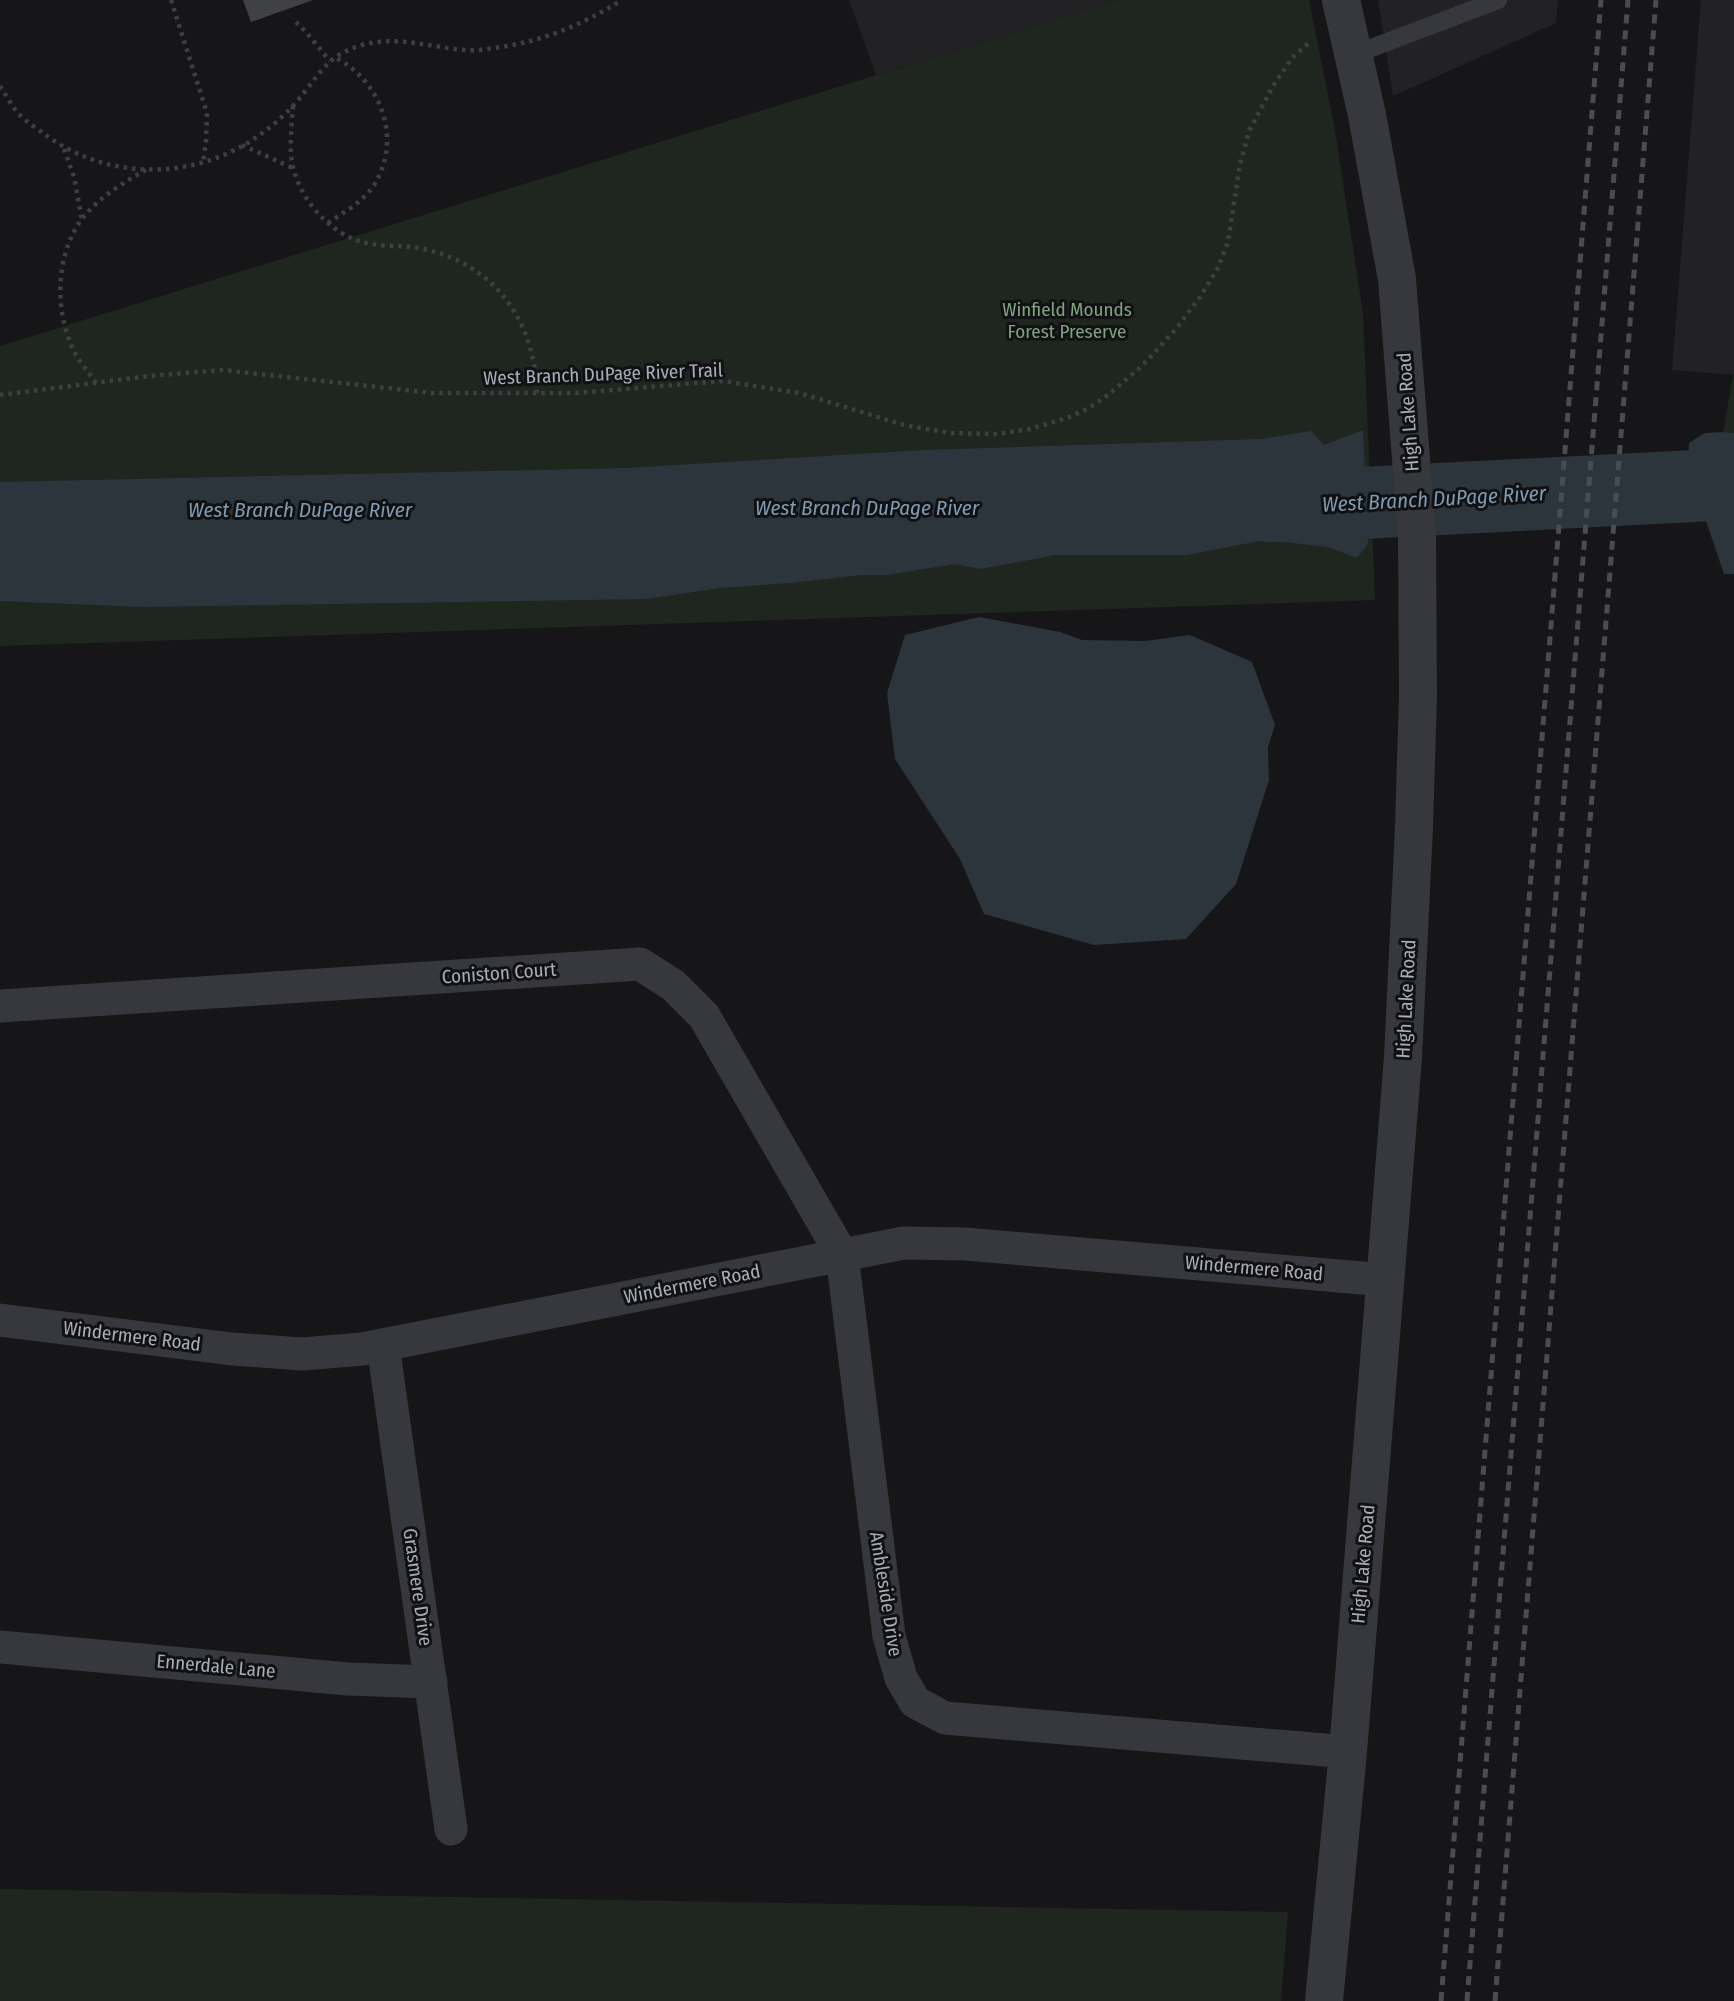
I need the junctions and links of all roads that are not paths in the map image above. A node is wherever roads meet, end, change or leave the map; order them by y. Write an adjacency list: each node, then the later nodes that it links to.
1 (1341, 0): 3 (street, High Lake Road)
2 (1498, 0): 3 (lane)
3 (1353, 55): 6 (street, High Lake Road)
4 (0, 1006): 5 (street, Coniston Court)
5 (842, 1255): 6 (street, Windermere Road); 8 (street, Windermere Road); 11 (street, Ambleside Drive)
6 (1386, 1280): 11 (street, High Lake Road)
7 (0, 1320): 8 (street, Windermere Road)
8 (383, 1345): 10 (street, Grasmere Drive)
9 (0, 1647): 10 (street, Ennerdale Lane)
10 (431, 1682): 12 (street, Grasmere Drive)
11 (1348, 1752): 13 (street, High Lake Road)
12 (451, 1829)
13 (1324, 2001)

